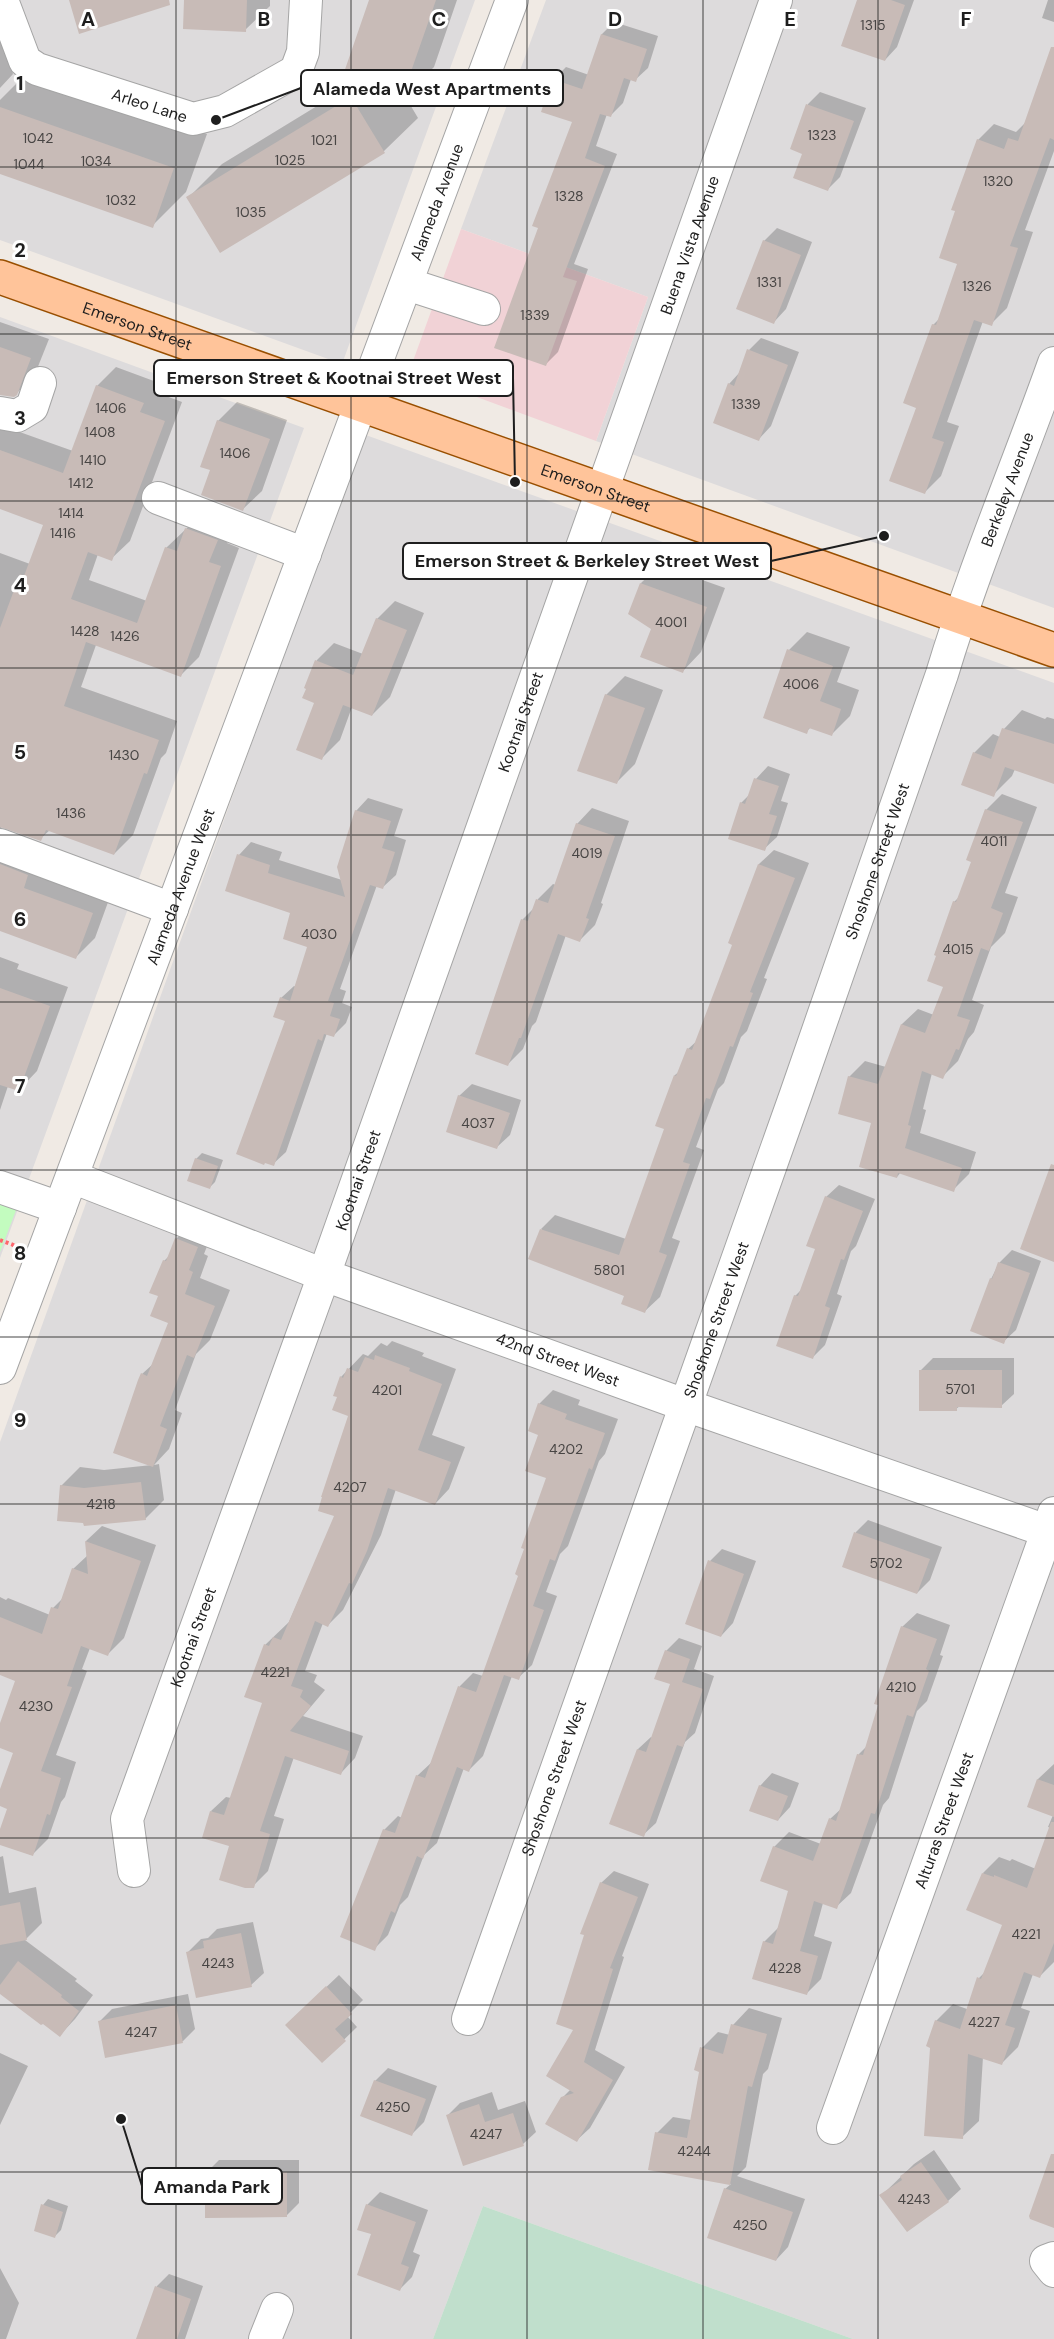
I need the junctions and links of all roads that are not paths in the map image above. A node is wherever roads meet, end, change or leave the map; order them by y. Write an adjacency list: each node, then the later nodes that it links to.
1 (3, 0): 2 (street, Arleo Lane)
2 (306, 0)
3 (512, 0): 6 (street, Alameda Avenue)
4 (776, 0): 12 (street, Buena Vista Avenue)
5 (0, 277): 10 (main road, Emerson Street)
6 (407, 284): 7 (street); 10 (street, Alameda Avenue)
7 (484, 309)
8 (1054, 363): 15 (street, Berkeley Avenue)
9 (40, 383): 11 (street)
10 (361, 404): 12 (main road, Emerson Street); 14 (street, Alameda Avenue West)
11 (0, 413)
12 (603, 491): 15 (main road, Emerson Street); 22 (street, Kootnai Street)
13 (158, 498): 14 (street)
14 (305, 554): 18 (street, Alameda Avenue West)
15 (959, 616): 16 (main road, Emerson Street); 24 (street, Shoshone Street West)
16 (1054, 650)
17 (0, 845): 18 (street)
18 (172, 909): 19 (street, Alameda Avenue West)
19 (72, 1176): 21 (street, Alameda Avenue West); 22 (street, 42nd Street West)
20 (0, 1187): 21 (street)
21 (60, 1208): 23 (street, Alameda Avenue West)
22 (324, 1275): 24 (street, 42nd Street West); 26 (street, Kootnai Street)
23 (0, 1368)
24 (685, 1405): 25 (street, 42nd Street West); 27 (street, Shoshone Street West)
25 (1051, 1522): 28 (street, Alturas Street West)
26 (134, 1872)
27 (468, 2019)
28 (833, 2128)
29 (1054, 2258): 30 (street)
30 (1054, 2271)
31 (277, 2309): 32 (street)
32 (265, 2339)

